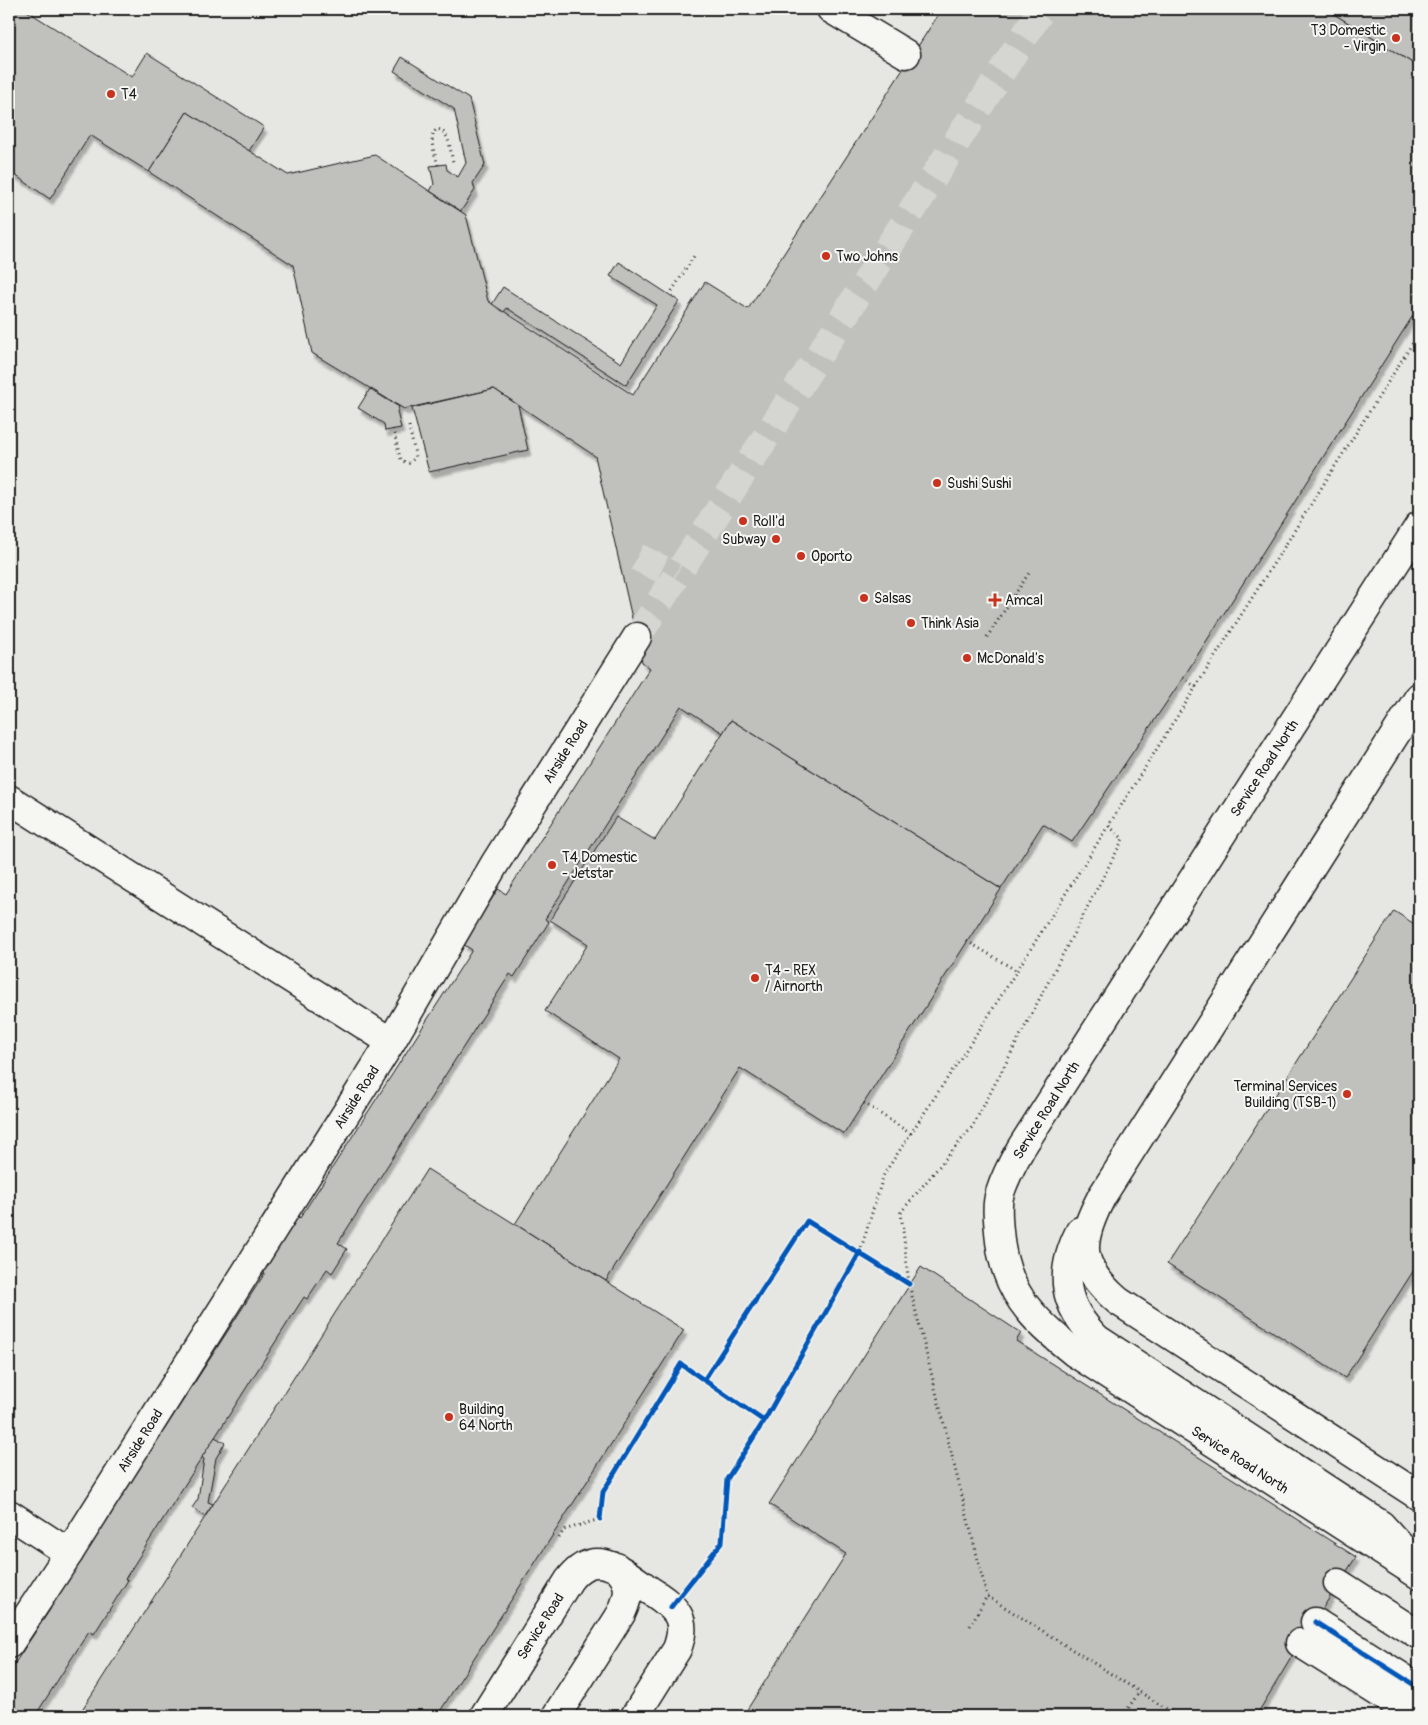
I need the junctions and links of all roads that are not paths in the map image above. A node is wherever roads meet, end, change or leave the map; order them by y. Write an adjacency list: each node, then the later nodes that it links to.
1 (831, 9): 2 (street)
2 (906, 54)
3 (1419, 526): 14 (street, Service Road North)
4 (637, 637): 7 (street, Airside Road)
5 (1419, 697): 8 (street)
6 (9, 799): 7 (street)
7 (391, 1042): 11 (street, Airside Road)
8 (1102, 1196): 9 (street); 12 (street)
9 (1419, 1496)
10 (9, 1514): 11 (street)
11 (69, 1553): 17 (street, Airside Road)
12 (1419, 1566)
13 (616, 1567): 19 (street, Service Road); 20 (street); 21 (street, Service Road)
14 (1419, 1575)
15 (1338, 1583): 16 (street)
16 (1419, 1635)
17 (9, 1644)
18 (1419, 1688): 22 (street)
19 (484, 1716)
20 (556, 1716)
21 (635, 1716)
22 (1416, 1716)

